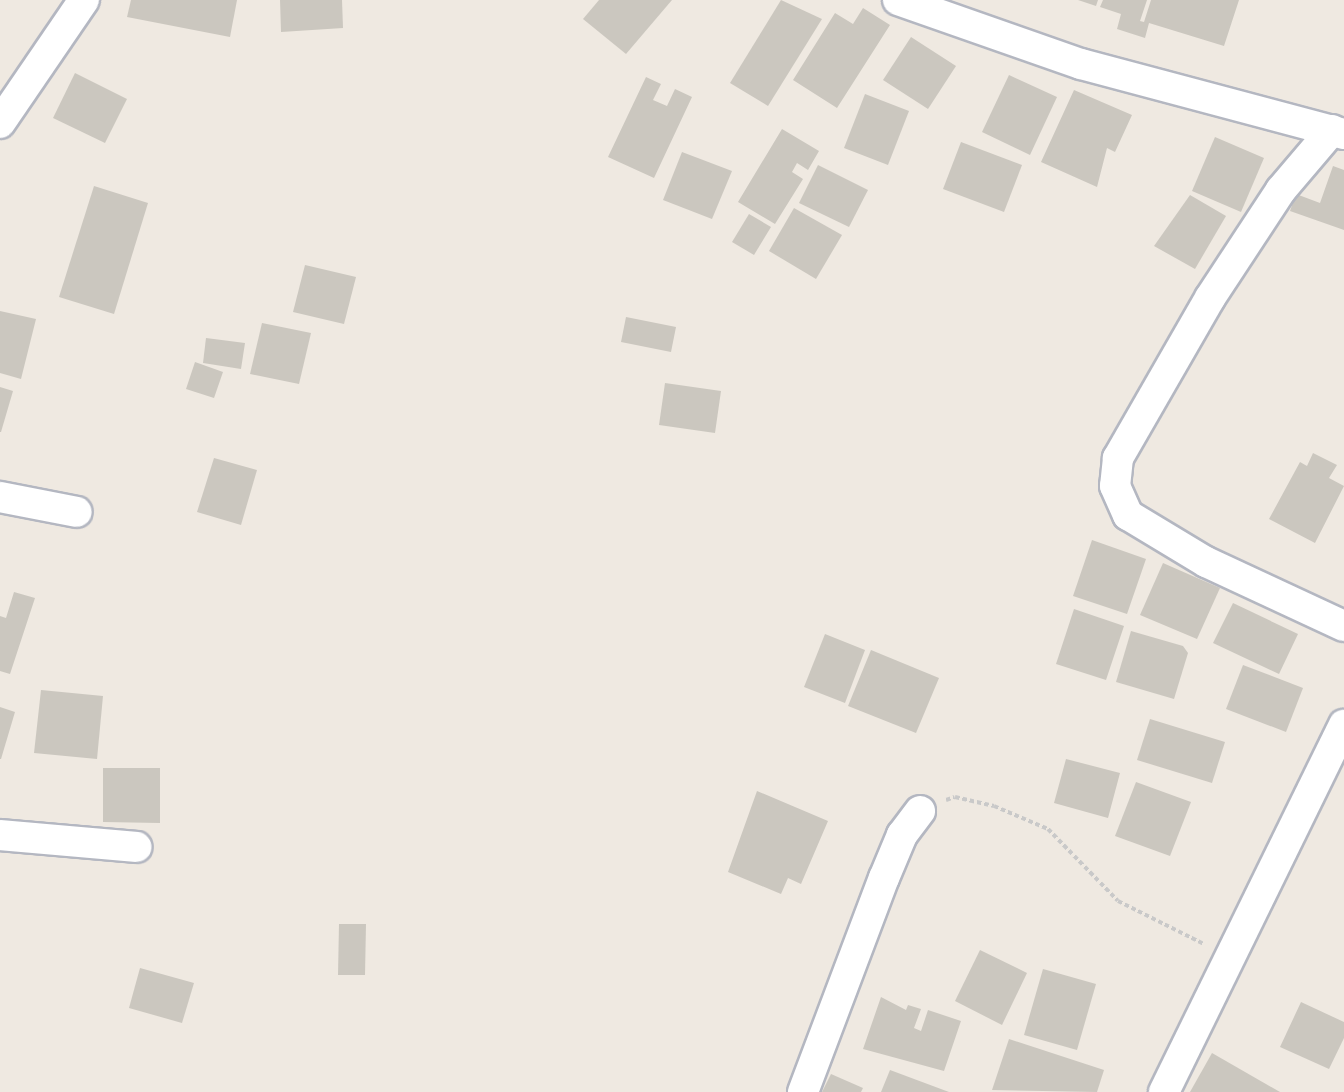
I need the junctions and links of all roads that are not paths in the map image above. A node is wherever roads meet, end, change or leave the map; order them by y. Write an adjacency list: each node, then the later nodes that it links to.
1 (84, 0): 3 (street)
2 (898, 0): 4 (street)
3 (0, 123)
4 (1338, 132): 7 (street)
5 (0, 496): 6 (street)
6 (78, 512)
7 (1344, 626)
8 (1344, 725): 13 (street)
9 (920, 811): 12 (street)
10 (0, 835): 11 (street)
11 (136, 847)
12 (803, 1092)
13 (1164, 1092)

